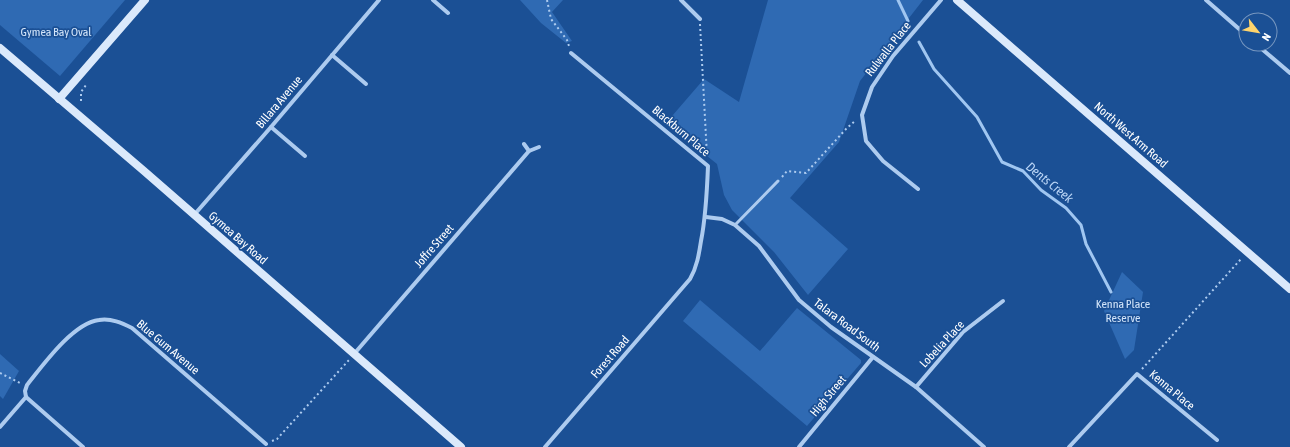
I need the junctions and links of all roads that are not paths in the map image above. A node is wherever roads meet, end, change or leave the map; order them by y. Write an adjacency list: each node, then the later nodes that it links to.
1 (145, 0): 17 (street)
2 (379, 0): 14 (street, Billara Avenue)
3 (433, 0): 8 (street)
4 (681, 0): 9 (street)
5 (941, 0): 24 (street, Rulwalla Place)
6 (957, 0): 29 (street, North West Arm Road)
7 (1206, 0): 10 (street)
8 (448, 13)
9 (700, 19)
10 (1238, 28)
11 (0, 48): 17 (street, Gymea Bay Road)
12 (1265, 52): 15 (street)
13 (571, 53): 26 (street, Blackburn Place)
14 (332, 55): 16 (street); 18 (street, Billara Avenue)
15 (1290, 73)
16 (366, 84)
17 (59, 100): 25 (street, Gymea Bay Road)
18 (271, 127): 22 (street); 25 (street, Billara Avenue)
19 (524, 144): 21 (street)
20 (539, 147): 21 (street, Joffre Street)
21 (529, 151): 31 (street, Joffre Street)
22 (305, 156)
23 (778, 181): 27 (lane)
24 (918, 189)
25 (194, 215): 31 (street, Gymea Bay Road)
26 (706, 217): 27 (street, Talara Road South); 28 (street, Blackburn Place)
27 (734, 225): 32 (street, Talara Road South)
28 (690, 279): 40 (street, Forest Road)
29 (1290, 289)
30 (1003, 301): 33 (street, Lobelia Place)
31 (354, 354): 39 (street, Gymea Bay Road)
32 (873, 357): 33 (street, Talara Road South); 41 (street, High Street)
33 (916, 387): 42 (street, Talara Road South)
34 (26, 397): 35 (street); 37 (street, Blue Gum Avenue); 38 (street)
35 (0, 427)
36 (1217, 440): 43 (street, Kenna Place)
37 (266, 444)
38 (83, 447)
39 (461, 447)
40 (545, 447)
41 (799, 447)
42 (984, 447)
43 (1069, 447)

